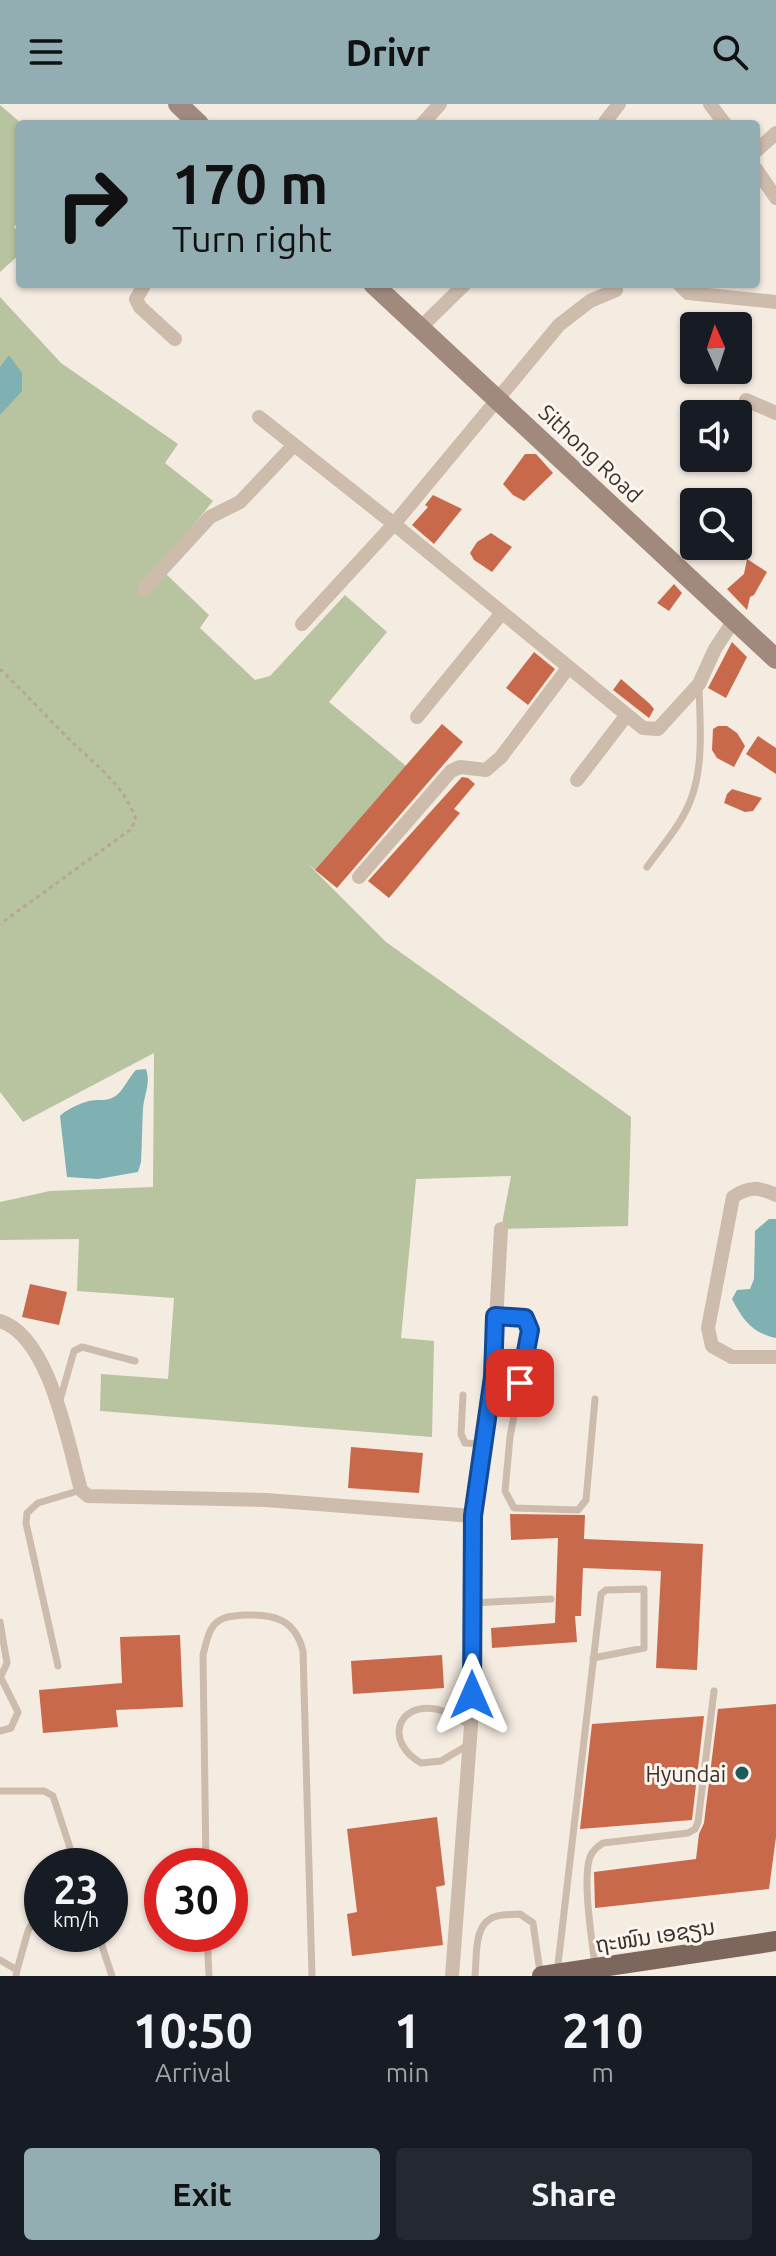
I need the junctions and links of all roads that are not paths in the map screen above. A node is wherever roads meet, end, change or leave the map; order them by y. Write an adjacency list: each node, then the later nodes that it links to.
1 (178, 104): 4 (main road)
2 (440, 104): 5 (street)
3 (619, 104): 6 (street)
4 (195, 120)
5 (426, 120)
6 (607, 120)
7 (776, 133): 8 (street)
8 (760, 147)
9 (760, 175): 10 (street)
10 (776, 198)
11 (143, 288): 18 (street)
12 (377, 288): 17 (main road, Sithong Road)
13 (461, 288): 17 (street)
14 (683, 288): 16 (street)
15 (616, 290): 19 (street)
16 (776, 302)
17 (420, 328): 19 (main road, Sithong Road)
18 (175, 339)
19 (499, 399): 24 (street); 27 (main road, Sithong Road)
20 (752, 403): 21 (street)
21 (776, 413)
22 (259, 417): 23 (street)
23 (293, 446): 24 (street); 25 (street)
24 (394, 524): 26 (street); 28 (street)
25 (144, 589)
26 (501, 614): 30 (street); 33 (street)
27 (734, 620): 29 (main road, Sithong Road); 31 (street)
28 (302, 624)
29 (776, 659)
30 (568, 668): 32 (street); 36 (street)
31 (699, 684): 32 (street); 35 (lane)
32 (626, 716): 34 (street)
33 (417, 717)
34 (577, 780)
35 (647, 867)
36 (359, 877)
37 (776, 1195): 41 (street)
38 (501, 1229): 39 (street)
39 (495, 1316): 44 (lane); 46 (street)
40 (0, 1321): 45 (street)
41 (776, 1357)
42 (135, 1361): 45 (lane)
43 (463, 1395): 46 (lane)
44 (595, 1399)
45 (58, 1406): 47 (street)
46 (482, 1444): 48 (street)
47 (81, 1490): 48 (street); 53 (lane)
48 (473, 1516): 50 (street)
49 (551, 1599): 50 (lane)
50 (472, 1603): 56 (street)
51 (0, 1622): 54 (lane)
52 (593, 1658): 52 (lane); 69 (lane)
53 (58, 1666)
54 (1, 1678): 57 (lane)
55 (714, 1691): 67 (lane)
56 (471, 1726): 58 (street); 58 (lane)
57 (0, 1731)
58 (470, 1744): 73 (street)
59 (0, 1791): 60 (lane)
60 (70, 1848)
61 (206, 1848): 72 (lane)
62 (776, 1941): 67 (main road, ຖະໜົນ ເອຊຽນ)
63 (24, 1946): 68 (lane)
64 (104, 1952): 70 (lane)
65 (208, 1952): 71 (lane)
66 (0, 1960): 68 (lane)
67 (595, 1968): 69 (main road, ຖະໜົນ ເອຊຽນ)
68 (17, 1973)
69 (546, 1975): 74 (lane)
70 (112, 1976)
71 (209, 1976)
72 (312, 1976)
73 (452, 1976)
74 (475, 1976)

